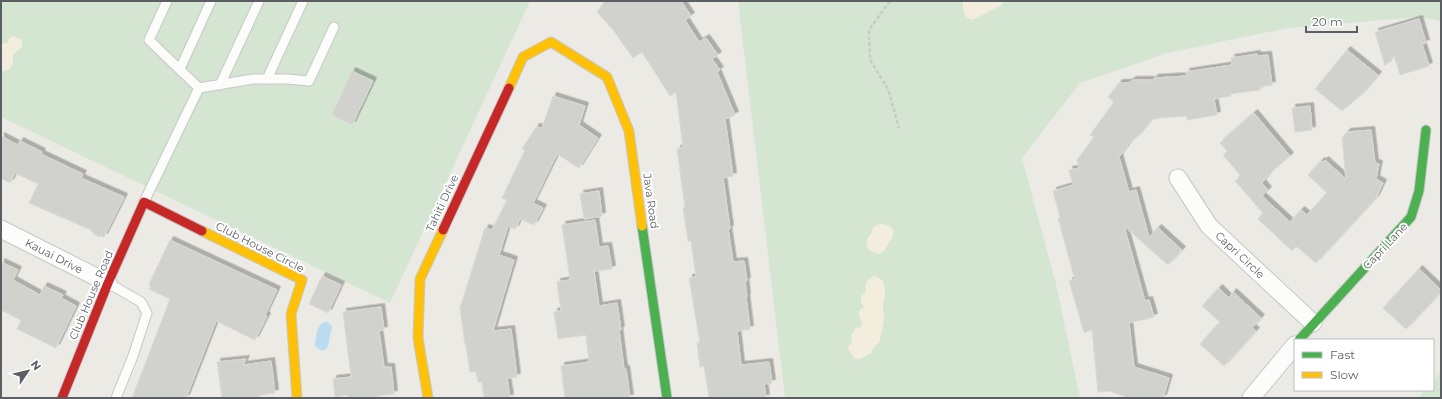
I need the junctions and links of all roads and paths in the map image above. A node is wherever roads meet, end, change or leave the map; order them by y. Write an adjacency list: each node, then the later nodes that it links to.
1 (167, 1): 8 (lane)
2 (211, 1): 8 (lane)
3 (259, 1): 10 (lane)
4 (304, 1): 9 (lane)
5 (890, 1): 12 (path)
6 (334, 27): 9 (lane)
7 (551, 42): 24 (street, Tahiti Drive); 25 (street, Java Road)
8 (180, 69): 11 (lane)
9 (267, 79): 10 (lane)
10 (220, 85): 11 (lane)
11 (199, 88): 15 (lane)
12 (899, 128)
13 (1426, 130): 18 (street, Capri Lane)
14 (1178, 178): 18 (street, Capri Circle)
15 (144, 202): 17 (street, Club House Road); 23 (street, Club House Circle)
16 (1, 229): 17 (street, Kauai Drive)
17 (108, 283): 21 (street, Club House Road); 22 (lane)
18 (1312, 323): 19 (street, Capri Lane)
19 (1300, 339)
20 (1294, 345): 26 (street)
21 (62, 398)
22 (116, 398)
23 (297, 398)
24 (428, 398)
25 (667, 398)
26 (1251, 398)

